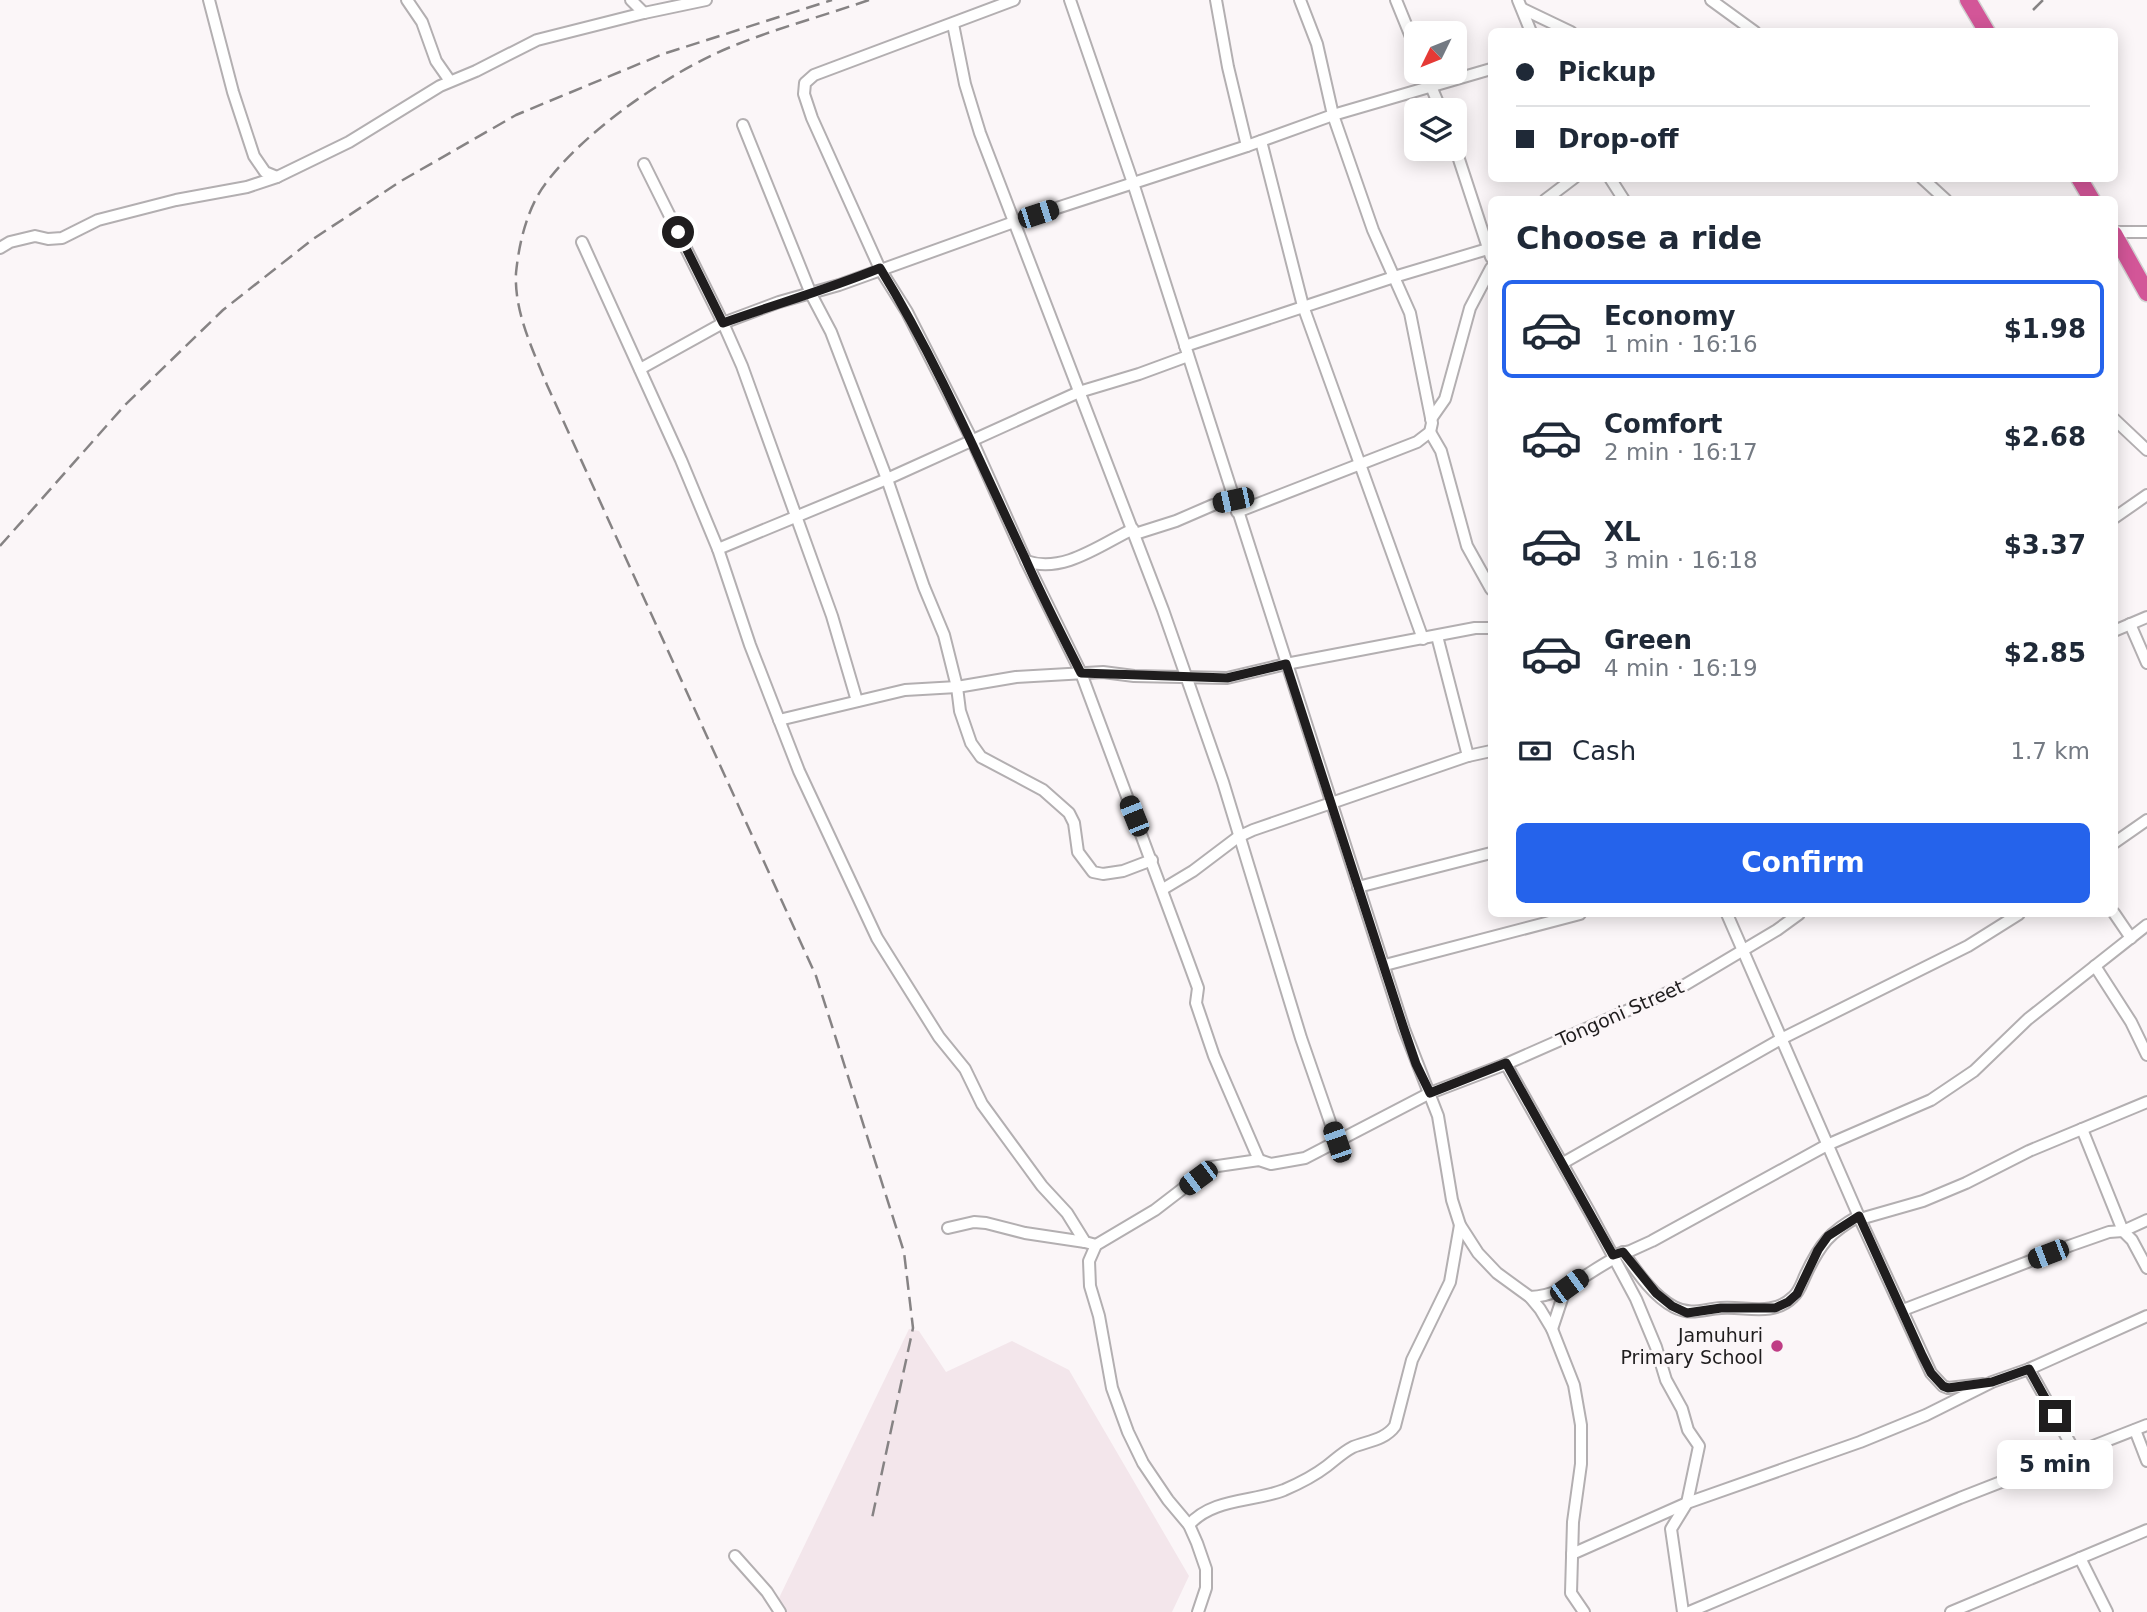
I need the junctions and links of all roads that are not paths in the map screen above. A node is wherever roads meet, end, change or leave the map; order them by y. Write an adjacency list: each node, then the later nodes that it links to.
1 (209, 0): 30 (street)
2 (407, 0): 21 (street)
3 (631, 0): 13 (street)
4 (706, 0): 13 (street)
5 (1014, 0): 15 (street)
6 (1070, 0): 33 (street)
7 (1216, 0): 27 (street)
8 (1300, 0): 24 (street)
9 (1396, 0): 14 (street)
10 (1711, 0): 18 (street)
11 (1968, 0): 19 (highway)
12 (1520, 5): 16 (street); 17 (street)
13 (644, 13): 21 (street)
14 (1405, 21)
15 (953, 24): 36 (street); 44 (street)
16 (1529, 28)
17 (1563, 28)
18 (1750, 28)
19 (1985, 28)
20 (1488, 70): 22 (street)
21 (450, 82): 30 (street)
22 (1430, 85): 23 (street); 24 (street)
23 (1436, 98)
24 (1333, 115): 26 (street); 46 (street)
25 (743, 125): 48 (street)
26 (1261, 141): 27 (street); 49 (street)
27 (1247, 146): 33 (street)
28 (1460, 161): 41 (street)
29 (644, 164): 50 (street)
30 (277, 177): 42 (street)
31 (1569, 182): 34 (street)
32 (1926, 182): 35 (street)
33 (1133, 183): 36 (street); 51 (street)
34 (1550, 196)
35 (1942, 196)
36 (1014, 222): 44 (street); 53 (street)
37 (2147, 232): 38 (street)
38 (2118, 233)
39 (2118, 240): 47 (highway)
40 (582, 242): 52 (street)
41 (1488, 245)
42 (0, 248)
43 (1488, 252): 46 (street)
44 (880, 268): 48 (street); 57 (street)
45 (1488, 274): 54 (street)
46 (1394, 276): 49 (street); 54 (street)
47 (2147, 293)
48 (811, 294): 50 (street); 60 (street)
49 (1303, 306): 51 (street); 59 (street)
50 (723, 323): 52 (street); 65 (street)
51 (1186, 351): 53 (street); 62 (street)
52 (640, 369): 67 (street)
53 (1079, 392): 57 (street); 66 (street)
54 (1431, 419): 56 (street)
55 (2118, 423): 58 (street)
56 (1430, 432): 59 (street); 69 (street)
57 (972, 440): 60 (street); 68 (street)
58 (2147, 450)
59 (1360, 464): 63 (street); 75 (street)
60 (887, 479): 65 (street); 80 (street)
61 (2147, 495): 64 (street)
62 (1233, 500): 63 (street); 66 (street)
63 (1237, 512): 77 (street)
64 (2118, 515)
65 (795, 518): 67 (street); 81 (street)
66 (1134, 532): 68 (street); 79 (street)
67 (718, 549): 82 (street)
68 (1026, 561): 78 (street)
69 (1488, 584)
70 (2147, 617): 71 (street)
71 (2130, 624): 73 (street); 76 (street)
72 (1488, 628): 74 (street)
73 (2118, 629)
74 (1437, 636): 75 (street); 84 (street)
75 (1423, 639): 77 (street)
76 (2147, 663)
77 (1286, 664): 79 (street); 85 (street)
78 (1081, 673): 79 (street); 80 (street); 90 (street)
79 (1187, 678): 87 (street)
80 (957, 687): 81 (street); 90 (street)
81 (858, 701): 82 (street)
82 (779, 720): 118 (street)
83 (1488, 752): 84 (street)
84 (1468, 756): 85 (street)
85 (1331, 803): 87 (street); 91 (street)
86 (2147, 820): 88 (street)
87 (1238, 837): 92 (street); 109 (street)
88 (2118, 841)
89 (1488, 854): 91 (street)
90 (1152, 860): 92 (street)
91 (1359, 887): 101 (street)
92 (1163, 889): 111 (street)
93 (1569, 917): 101 (street)
94 (1728, 917): 100 (street)
95 (1794, 917): 100 (street, Tongoni Street)
96 (2014, 917): 103 (street)
97 (2117, 917): 99 (street)
98 (2147, 925): 99 (street)
99 (2131, 938): 102 (street)
100 (1743, 951): 103 (street); 105 (street, Tongoni Street)
101 (1385, 965): 106 (street)
102 (2095, 966): 104 (street); 110 (street)
103 (1781, 1039): 110 (street); 112 (street)
104 (2147, 1055)
105 (1506, 1063): 106 (street, Tongoni Street); 112 (street)
106 (1430, 1093): 109 (street, Tongoni Street); 115 (street)
107 (2147, 1102): 108 (street)
108 (2082, 1129): 113 (street); 117 (street)
109 (1337, 1142): 111 (street, Tongoni Street)
110 (1828, 1145): 113 (street); 119 (street)
111 (1259, 1160): 118 (street, Tongoni Street)
112 (1563, 1163): 119 (street)
113 (1860, 1218): 119 (street); 123 (street)
114 (2147, 1220): 117 (street)
115 (1460, 1225): 122 (street); 133 (street)
116 (948, 1228): 118 (street)
117 (2123, 1231): 120 (street); 123 (street)
118 (1090, 1243): 133 (street)
119 (1617, 1255): 121 (street); 132 (street)
120 (2147, 1268)
121 (1565, 1290): 122 (street); 125 (street)
122 (1530, 1297): 125 (street)
123 (1903, 1310): 127 (street)
124 (2147, 1316): 126 (street)
125 (1552, 1329): 135 (street)
126 (2029, 1369): 127 (street); 130 (street)
127 (1992, 1382): 132 (street)
128 (2147, 1425): 129 (street)
129 (2135, 1430): 130 (street); 131 (street)
130 (2075, 1452): 138 (street)
131 (2147, 1461)
132 (1687, 1503): 135 (street); 142 (street)
133 (1189, 1525): 140 (street)
134 (2147, 1530): 137 (street)
135 (1572, 1554): 141 (street)
136 (735, 1556): 139 (street)
137 (2080, 1558): 145 (street); 146 (street)
138 (1723, 1599): 143 (street); 144 (street)
139 (780, 1612)
140 (1198, 1612)
141 (1584, 1612)
142 (1683, 1612)
143 (1689, 1612)
144 (1728, 1612)
145 (1951, 1612)
146 (2107, 1612)

